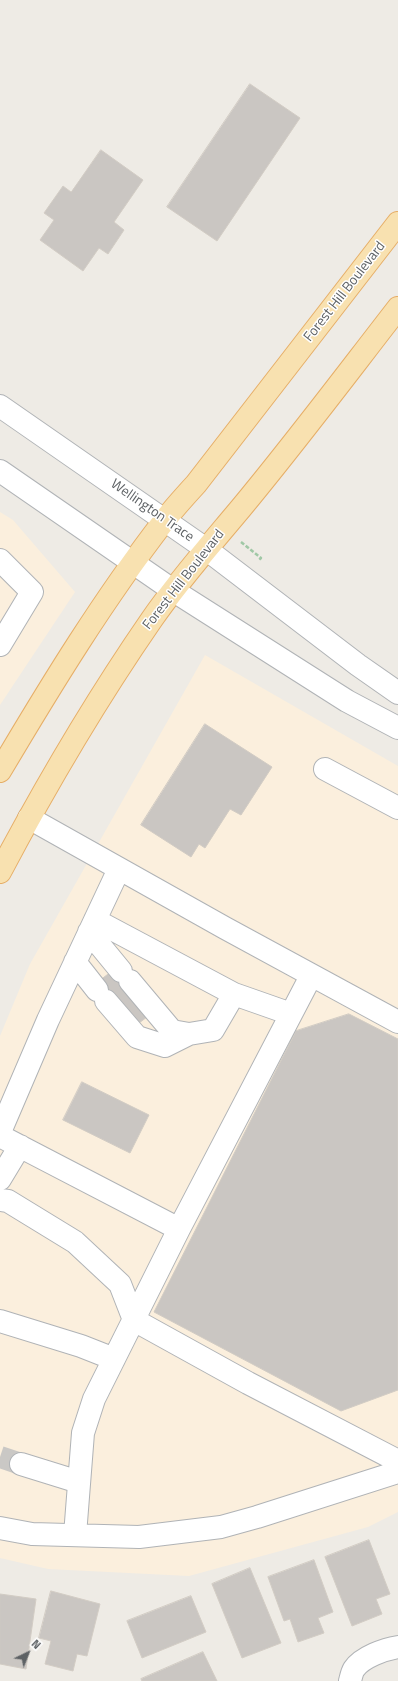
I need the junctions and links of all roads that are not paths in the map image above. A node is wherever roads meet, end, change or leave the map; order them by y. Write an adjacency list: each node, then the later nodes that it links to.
1 (398, 223): 5 (main road, Forest Hill Boulevard)
2 (398, 308): 6 (main road, Forest Hill Boulevard)
3 (0, 406): 5 (street, Wellington Trace)
4 (0, 471): 8 (street)
5 (165, 519): 6 (street, Wellington Trace); 8 (main road, Forest Hill Boulevard)
6 (206, 549): 9 (main road, Forest Hill Boulevard); 11 (street, Wellington Trace)
7 (0, 560): 10 (street)
8 (132, 563): 9 (street); 14 (main road, Forest Hill Boulevard)
9 (174, 591): 12 (street); 16 (main road, Forest Hill Boulevard)
10 (0, 645)
11 (398, 693)
12 (398, 728)
13 (325, 769): 15 (street)
14 (0, 771)
15 (398, 808)
16 (29, 818): 17 (street); 18 (main road, Forest Hill Boulevard)
17 (119, 869): 19 (street); 21 (street)
18 (0, 872)
19 (92, 926): 20 (street); 22 (street); 25 (street)
20 (75, 962): 25 (street); 26 (street)
21 (311, 976): 23 (street); 24 (street)
22 (234, 994): 23 (street); 25 (street)
23 (291, 1014): 31 (street)
24 (398, 1022)
25 (189, 1034)
26 (0, 1132)
27 (0, 1136): 28 (street)
28 (20, 1146): 29 (street); 31 (street)
29 (0, 1179)
30 (0, 1200): 32 (street)
31 (179, 1229): 32 (street)
32 (134, 1320): 34 (street); 35 (street)
33 (0, 1321): 34 (street)
34 (114, 1359): 38 (street)
35 (398, 1461)
36 (21, 1464): 38 (street)
37 (398, 1472): 40 (street)
38 (79, 1482): 40 (street)
39 (0, 1528): 40 (street)
40 (76, 1535)
41 (398, 1647): 42 (street)
42 (350, 1681)

